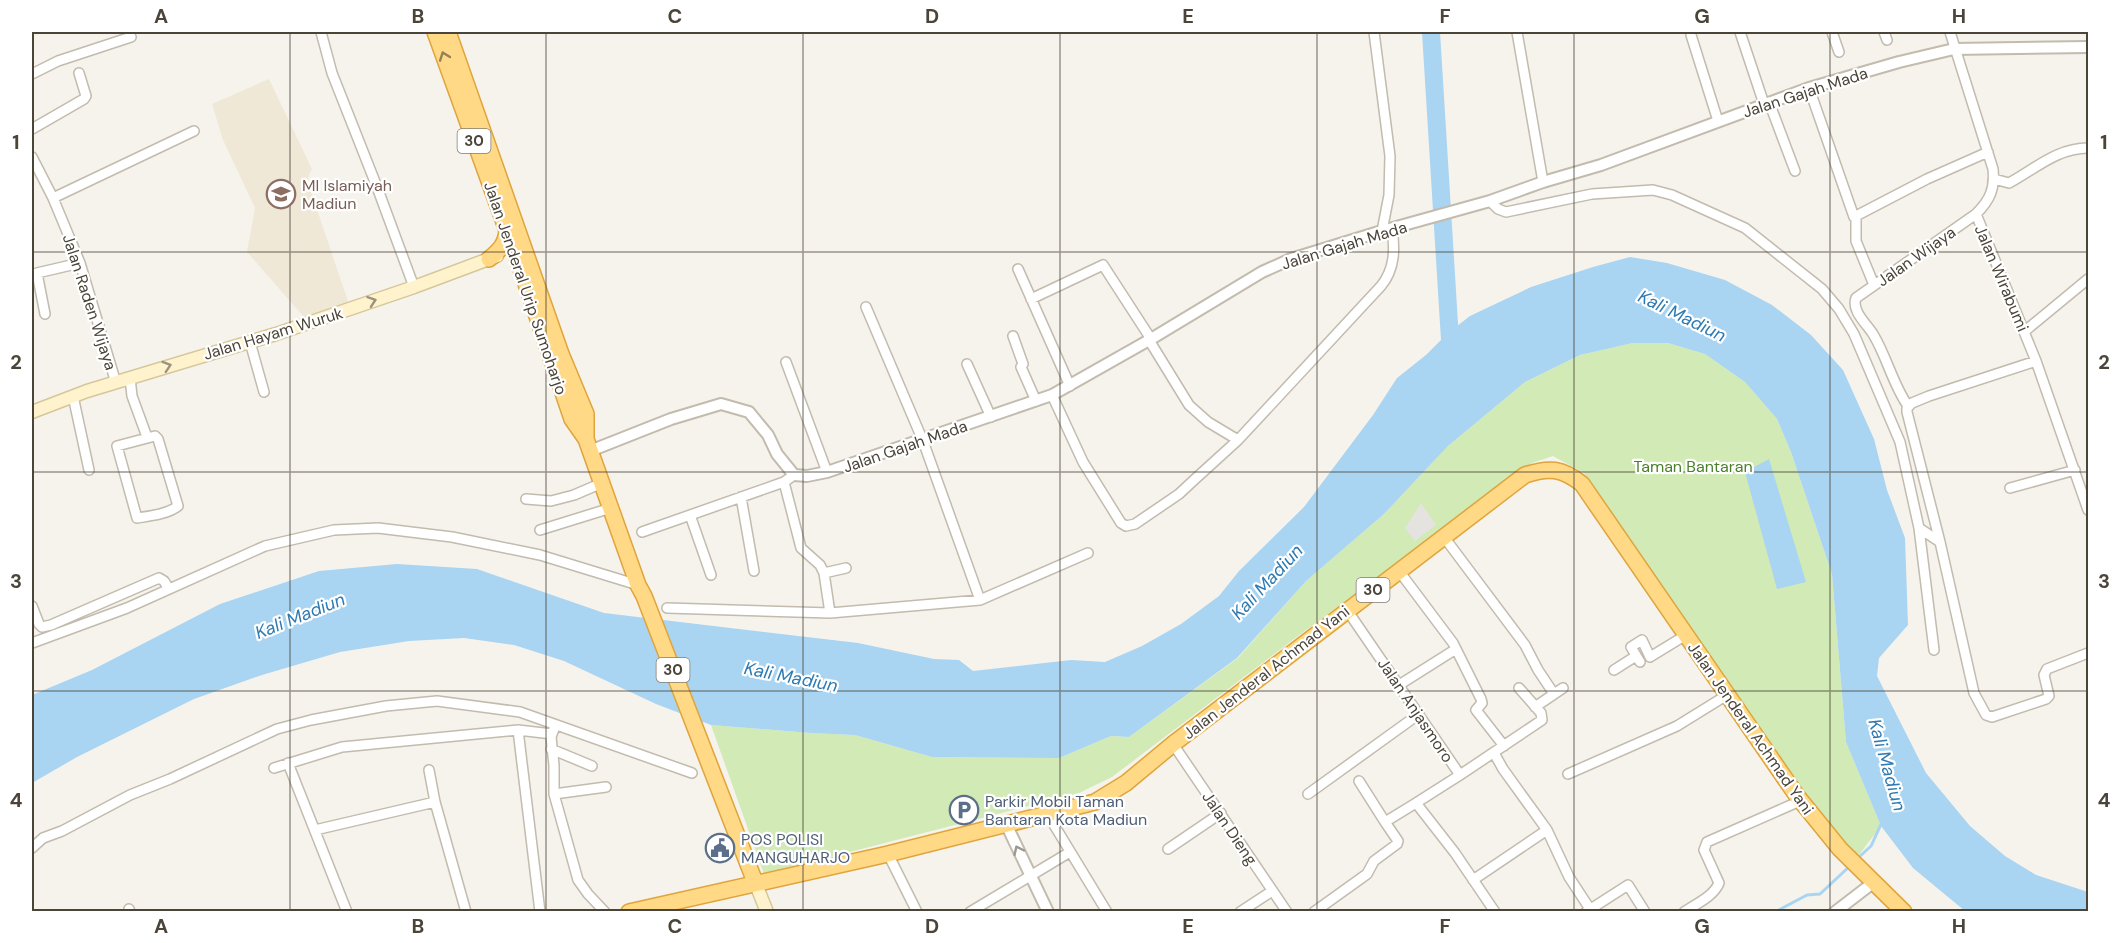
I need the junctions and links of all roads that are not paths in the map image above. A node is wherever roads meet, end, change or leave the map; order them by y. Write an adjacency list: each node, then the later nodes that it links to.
1 (321, 32): 40 (street)
2 (435, 32): 32 (highway, Jalan Jenderal Urip Sumoharjo / 30, one-way to 2)
3 (448, 32): 33 (highway, Jalan Jenderal Urip Sumoharjo / 30)
4 (1374, 32): 31 (street)
5 (1517, 32): 26 (street)
6 (1740, 32): 17 (street)
7 (1832, 32): 13 (street)
8 (1950, 32): 12 (street)
9 (1691, 35): 18 (street)
10 (131, 37): 15 (street)
11 (2088, 47): 12 (street, Jalan Gajah Mada)
12 (1954, 49): 16 (street, Jalan Gajah Mada); 22 (street)
13 (1839, 52)
14 (79, 73): 19 (street)
15 (32, 74)
16 (1809, 88): 17 (street, Jalan Gajah Mada); 30 (street)
17 (1766, 103): 18 (street, Jalan Gajah Mada); 24 (street)
18 (1718, 121): 26 (street, Jalan Gajah Mada)
19 (32, 129)
20 (194, 131): 27 (street)
21 (2088, 148): 25 (street)
22 (1988, 152): 25 (street); 30 (street)
23 (32, 157): 27 (street, Jalan Raden Wijaya)
24 (1795, 171)
25 (1994, 179): 29 (street, Jalan Wirabumi)
26 (1543, 182): 28 (street, Jalan Gajah Mada)
27 (53, 198): 35 (street, Jalan Raden Wijaya)
28 (1489, 202): 31 (street, Jalan Gajah Mada); 76 (street)
29 (1976, 214): 39 (street, Jalan Wijaya); 44 (street, Jalan Wirabumi)
30 (1856, 217): 39 (street)
31 (1387, 230): 46 (street, Jalan Gajah Mada); 62 (street)
32 (507, 231): 33 (highway, Jalan Jenderal Urip Sumoharjo / 30); 34 (highway)
33 (519, 247): 34 (main road, Jalan Hayam Wuruk); 64 (highway, Jalan Jenderal Urip Sumoharjo / 30)
34 (489, 259): 40 (main road, Jalan Hayam Wuruk)
35 (80, 263): 37 (street); 52 (street, Jalan Raden Wijaya)
36 (1018, 269): 41 (street)
37 (34, 274): 43 (street)
38 (2088, 279): 44 (street)
39 (1874, 285): 58 (street, Jalan Wijaya)
40 (414, 287): 47 (main road, Jalan Hayam Wuruk, one-way to 40)
41 (1031, 299): 46 (street); 53 (street)
42 (866, 307): 63 (street)
43 (45, 314)
44 (2025, 331): 48 (street, Jalan Wirabumi)
45 (1012, 336): 57 (street)
46 (1150, 339): 53 (street, Jalan Gajah Mada); 62 (street)
47 (250, 342): 51 (main road, Jalan Hayam Wuruk, one-way to 47); 54 (street)
48 (2036, 361): 58 (street); 66 (street, Jalan Wirabumi)
49 (786, 362): 67 (street)
50 (967, 364): 60 (street)
51 (130, 378): 52 (main road, Jalan Hayam Wuruk); 61 (street)
52 (116, 383): 56 (main road, Jalan Hayam Wuruk)
53 (1070, 386): 55 (street, Jalan Gajah Mada)
54 (264, 392)
55 (1052, 395): 57 (street, Jalan Gajah Mada); 62 (street)
56 (73, 396): 59 (main road, Jalan Hayam Wuruk); 65 (street)
57 (1036, 401): 60 (street, Jalan Gajah Mada)
58 (1908, 406): 80 (street)
59 (32, 411)
60 (990, 417): 63 (street, Jalan Gajah Mada)
61 (147, 437): 61 (street)
62 (1238, 440)
63 (923, 441): 67 (street, Jalan Gajah Mada); 89 (street)
64 (588, 445): 68 (street); 69 (highway, Jalan Jenderal Urip Sumoharjo / 30)
65 (89, 470)
66 (2075, 470): 70 (street); 74 (street, Jalan Wirabumi)
67 (828, 472): 68 (street, Jalan Gajah Mada)
68 (789, 479): 71 (street); 85 (street)
69 (602, 483): 72 (street); 73 (highway, Jalan Jenderal Urip Sumoharjo / 30)
70 (2010, 488)
71 (741, 497): 75 (street); 83 (street)
72 (526, 500)
73 (611, 508): 77 (street); 88 (highway, Jalan Jenderal Urip Sumoharjo / 30)
74 (2088, 510)
75 (690, 515): 78 (street); 86 (street)
76 (1919, 528): 80 (street); 97 (street)
77 (540, 530)
78 (642, 532)
79 (1444, 537): 84 (highway, Jalan Jenderal Achmad Yani / 30); 94 (highway, Jalan Jenderal Achmad Yani / 30); 103 (street)
80 (1940, 542): 98 (street)
81 (1088, 553): 89 (street)
82 (846, 568): 85 (street)
83 (754, 571)
84 (1399, 571): 92 (highway, Jalan Jenderal Achmad Yani / 30); 96 (street)
85 (824, 573): 93 (street)
86 (711, 574)
87 (169, 589): 88 (street); 90 (street); 95 (street)
88 (641, 590): 139 (highway, Jalan Jenderal Urip Sumoharjo / 30)
89 (980, 600): 93 (street)
90 (32, 606)
91 (667, 608): 93 (street)
92 (1347, 610): 100 (street, Jalan Anjasmoro); 110 (highway, Jalan Jenderal Achmad Yani / 30)
93 (830, 613)
94 (1686, 635): 99 (street); 104 (highway, Jalan Jenderal Achmad Yani / 30)
95 (32, 642)
96 (1456, 649): 100 (street); 111 (street)
97 (1934, 650)
98 (2088, 653)
99 (1614, 670)
100 (1399, 685): 106 (street, Jalan Anjasmoro)
101 (1519, 688): 105 (street)
102 (1563, 688): 103 (street)
103 (1554, 694): 105 (street)
104 (1727, 695): 119 (street); 125 (highway, Jalan Jenderal Achmad Yani / 30)
105 (1535, 707): 111 (street)
106 (1419, 714): 120 (street, Jalan Anjasmoro); 124 (street)
107 (555, 724): 109 (street); 118 (street); 134 (street)
108 (518, 730): 109 (street); 114 (street); 146 (street)
109 (552, 734): 112 (street)
110 (1173, 744): 128 (street, Jalan Dieng); 129 (highway, Jalan Jenderal Achmad Yani / 30)
111 (1504, 746): 113 (street)
112 (551, 750): 115 (street); 123 (street)
113 (1494, 753): 120 (street); 133 (street)
114 (288, 763): 116 (street); 132 (street)
115 (592, 766)
116 (274, 768)
117 (429, 770): 126 (street)
118 (692, 773)
119 (1568, 774)
120 (1460, 775): 127 (street, Jalan Anjasmoro)
121 (1359, 781): 130 (street)
122 (606, 787): 123 (street)
123 (554, 794): 147 (street)
124 (1308, 794)
125 (1800, 801): 140 (highway, Jalan Jenderal Achmad Yani / 30); 159 (street)
126 (435, 802): 132 (street); 145 (street)
127 (1416, 803): 130 (street, Jalan Anjasmoro); 141 (street)
128 (1221, 813): 135 (street); 142 (street, Jalan Dieng)
129 (1048, 815): 131 (highway, Jalan Jenderal Achmad Yani / 30); 136 (street)
130 (1385, 822): 156 (street)
131 (1007, 826): 137 (highway, Jalan Jenderal Achmad Yani / 30); 138 (street, one-way to 131)
132 (315, 830): 144 (street)
133 (1547, 830): 141 (street); 143 (street)
134 (32, 848)
135 (1168, 849)
136 (1070, 852): 138 (street); 153 (street)
137 (888, 854): 139 (highway, Jalan Jenderal Achmad Yani / 30); 150 (street)
138 (1030, 875): 151 (street); 152 (street)
139 (754, 879): 148 (highway, Jalan Jenderal Achmad Yani); 149 (main road)
140 (1870, 879): 160 (street); 161 (highway, Jalan Jenderal Achmad Yani / 30)
141 (1473, 880): 157 (street)
142 (1272, 891): 154 (street); 155 (street, Jalan Dieng)
143 (1588, 910): 158 (street)
144 (347, 912)
145 (466, 912)
146 (540, 912)
147 (605, 912)
148 (629, 912)
149 (767, 912)
150 (917, 912)
151 (970, 912)
152 (1048, 912)
153 (1107, 912)
154 (1240, 912)
155 (1287, 912)
156 (1314, 912)
157 (1495, 912)
158 (1646, 912)
159 (1684, 912)
160 (1835, 912)
161 (1904, 912)

